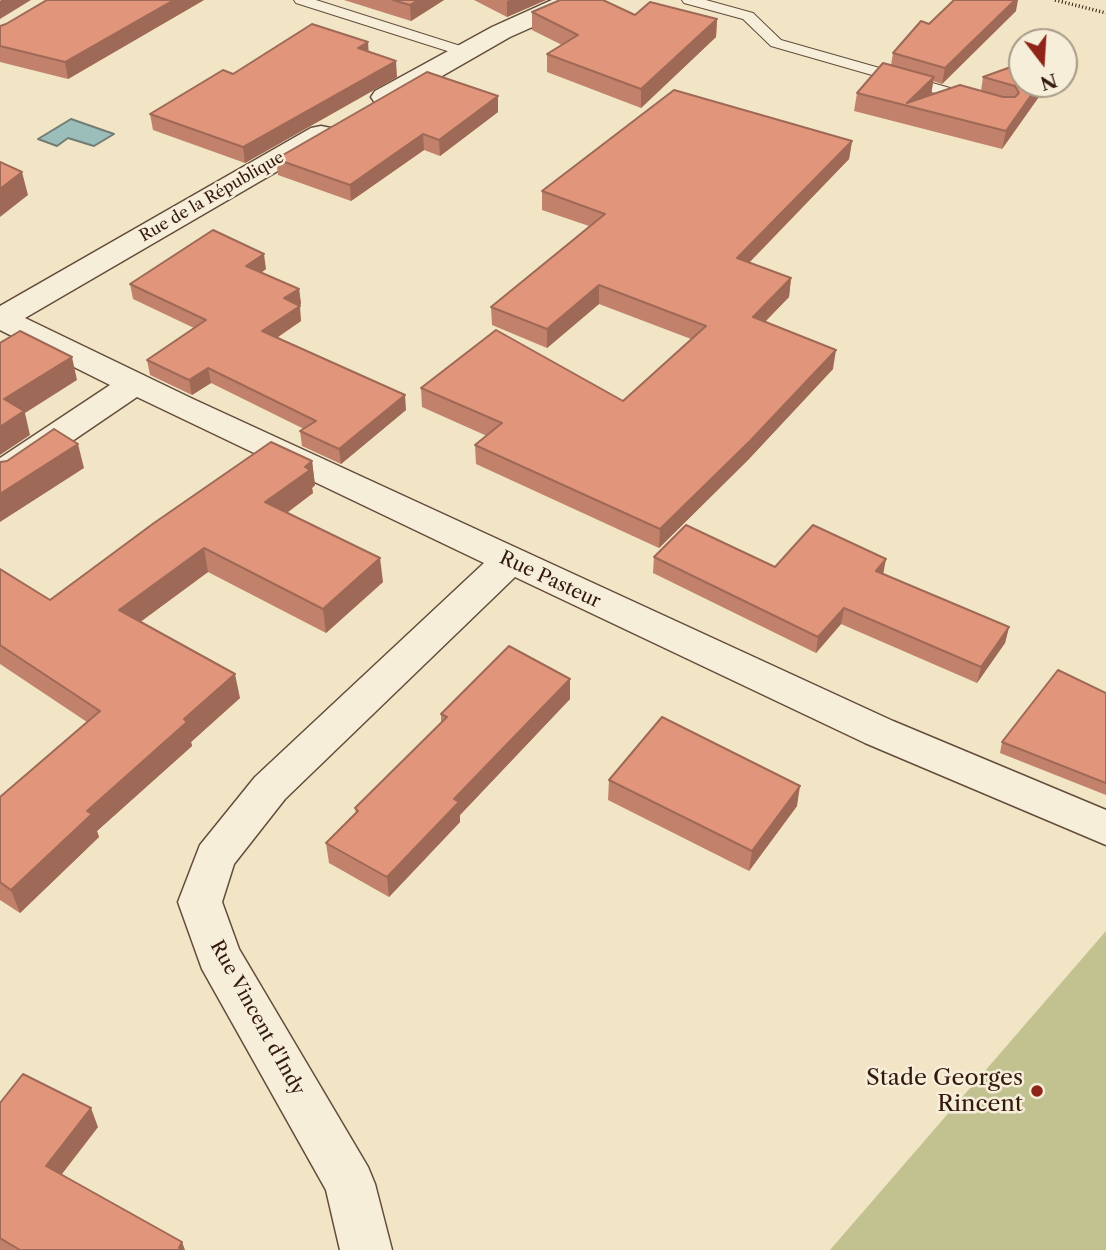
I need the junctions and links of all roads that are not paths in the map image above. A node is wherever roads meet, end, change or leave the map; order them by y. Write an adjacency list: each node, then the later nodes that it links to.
1 (301, 0): 4 (lane)
2 (573, 0): 4 (street, Rue de la République)
3 (689, 0): 5 (lane)
4 (465, 52): 6 (street, Rue de la République)
5 (992, 105)
6 (1, 318): 7 (street, Rue Pasteur)
7 (134, 384): 8 (street); 9 (street, Rue Pasteur)
8 (0, 474)
9 (509, 561): 10 (street, Rue Pasteur); 11 (street, Rue Vincent d'Indy)
10 (1106, 828)
11 (366, 1250)

